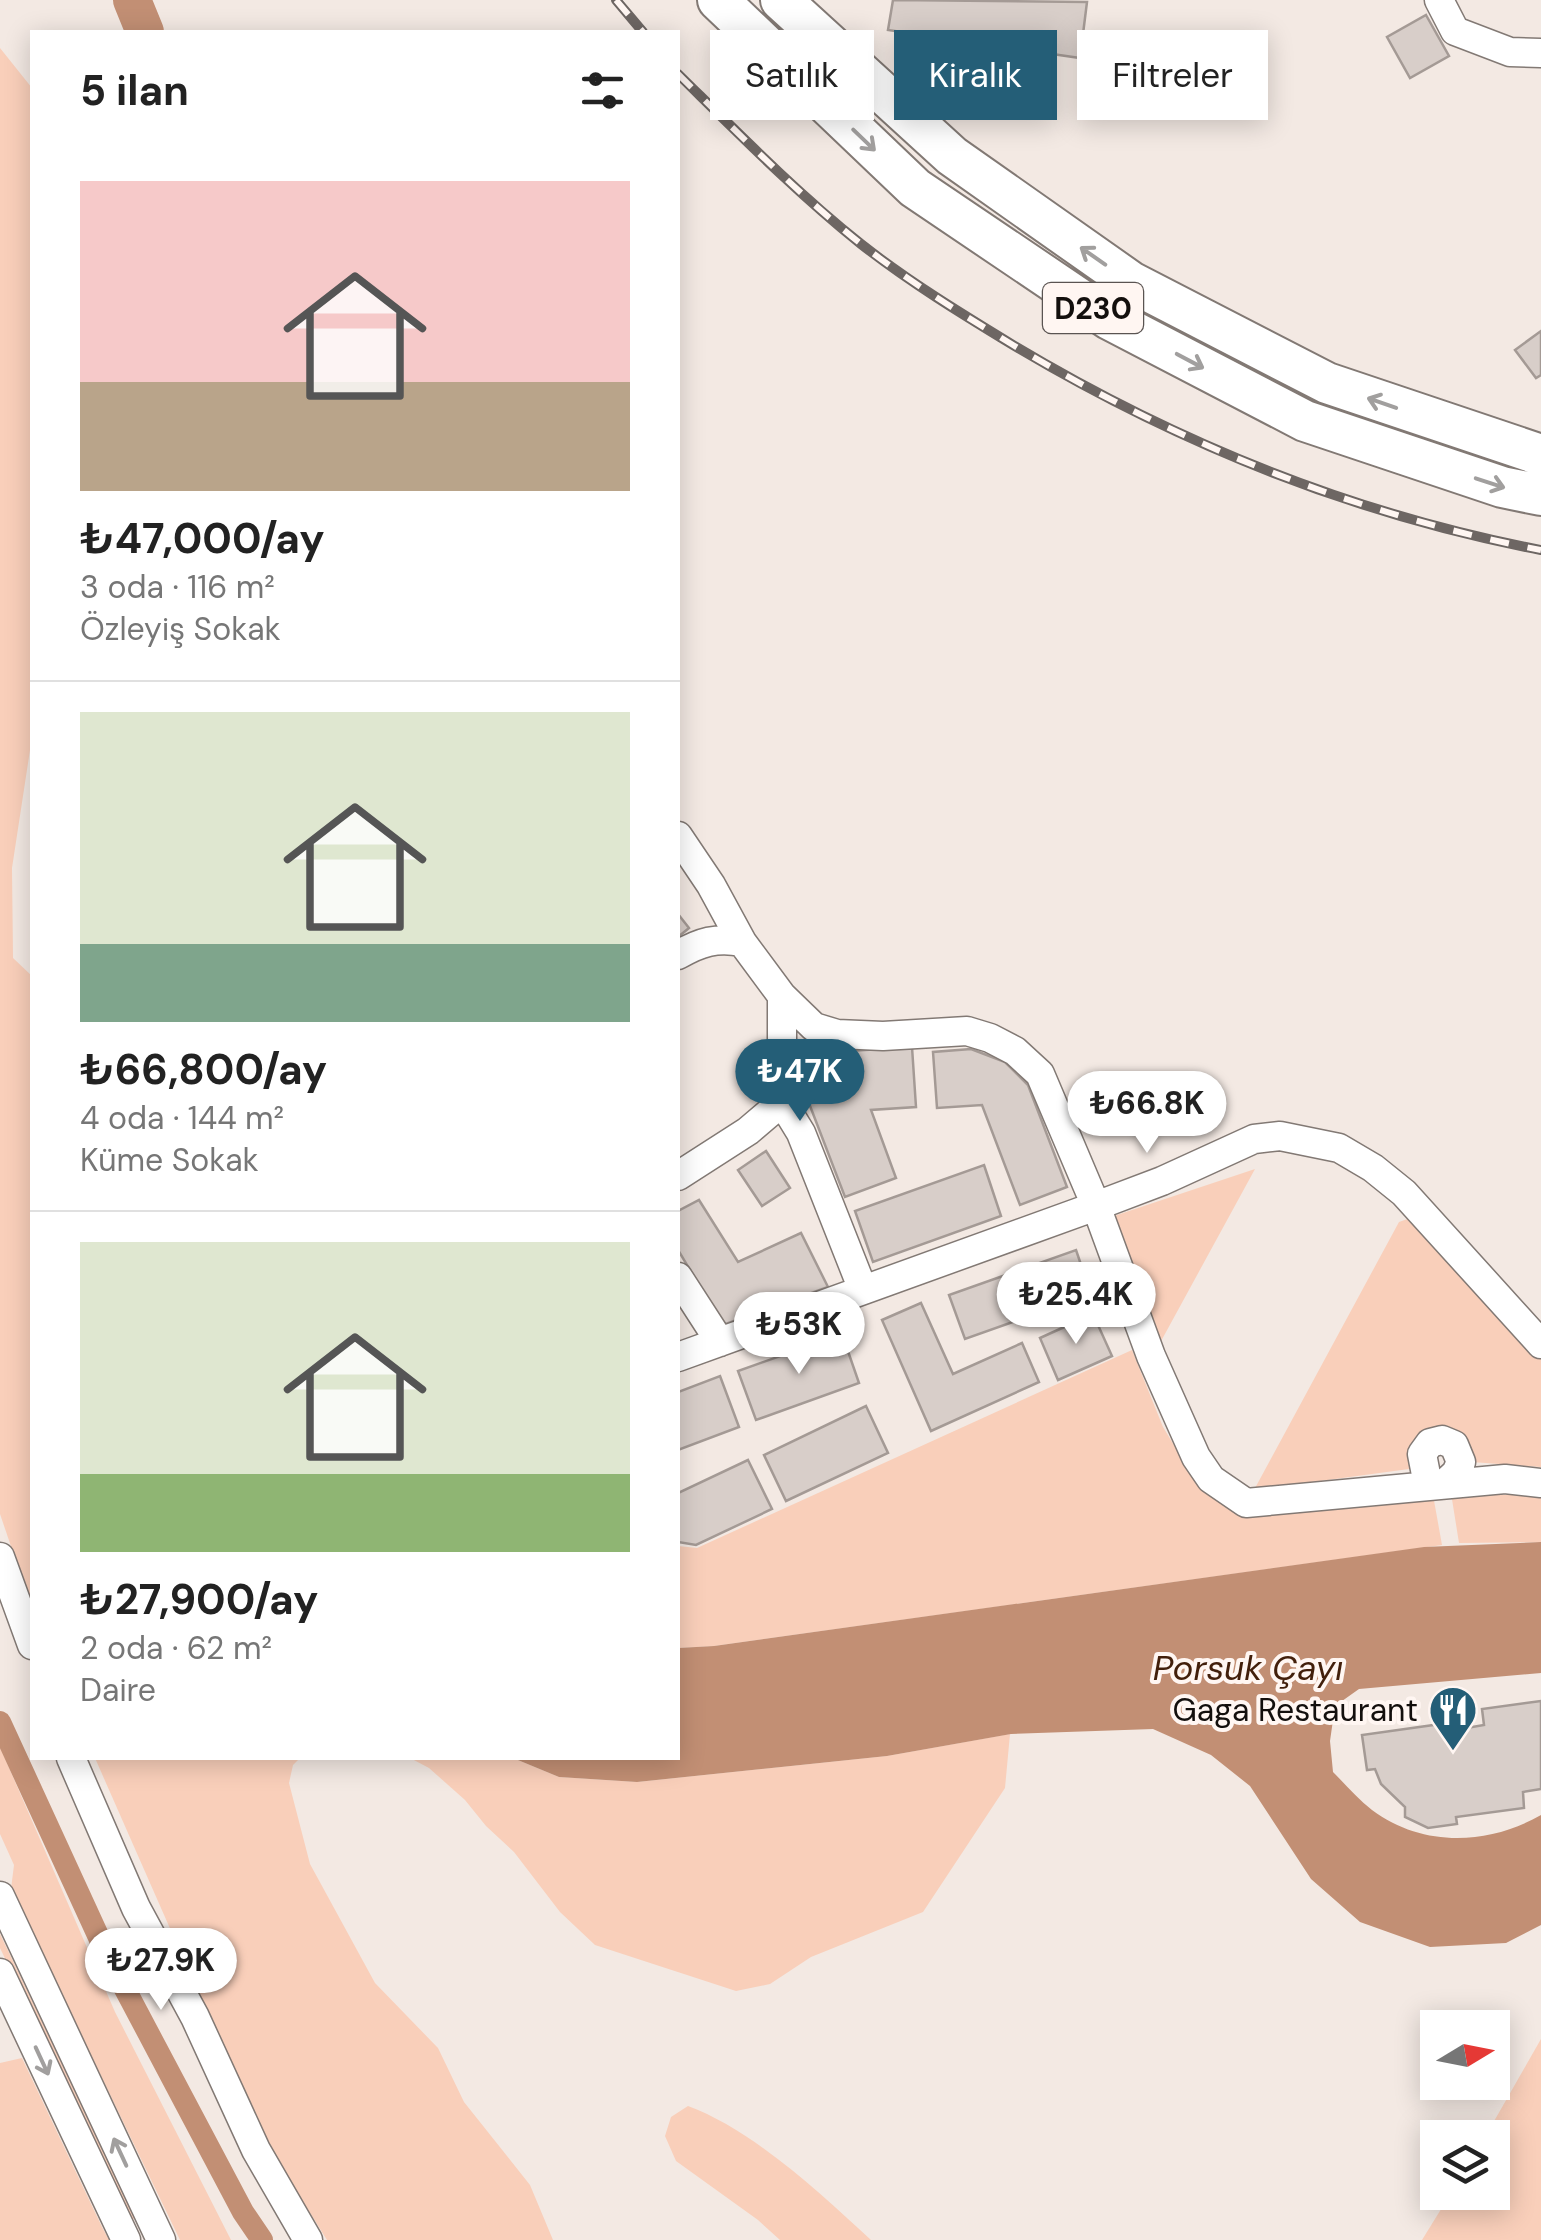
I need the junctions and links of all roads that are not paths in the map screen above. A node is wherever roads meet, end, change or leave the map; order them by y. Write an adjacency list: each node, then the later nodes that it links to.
1 (718, 0): 6 (highway, D230, one-way to 6)
2 (781, 0): 5 (highway, D230, one-way to 2)
3 (1439, 0): 4 (street)
4 (1541, 53)
5 (1541, 455)
6 (1541, 496)
7 (680, 839): 8 (street)
8 (742, 942): 9 (street); 10 (street)
9 (680, 954)
10 (782, 996): 11 (street); 13 (street)
11 (782, 1102): 12 (street); 15 (street)
12 (680, 1175)
13 (1096, 1206): 15 (street); 17 (street); 19 (street)
14 (680, 1280): 16 (street)
15 (863, 1290): 16 (street)
16 (720, 1342): 18 (street)
17 (1541, 1344)
18 (680, 1356)
19 (1541, 1483)
20 (0, 1556): 21 (street)
21 (30, 1639)
22 (72, 1760): 28 (street)
23 (0, 1896): 26 (street, one-way to 23)
24 (0, 1972): 25 (street)
25 (12, 2026): 27 (street, one-way to 27)
26 (157, 2231): 27 (street)
27 (125, 2238)
28 (308, 2240)

